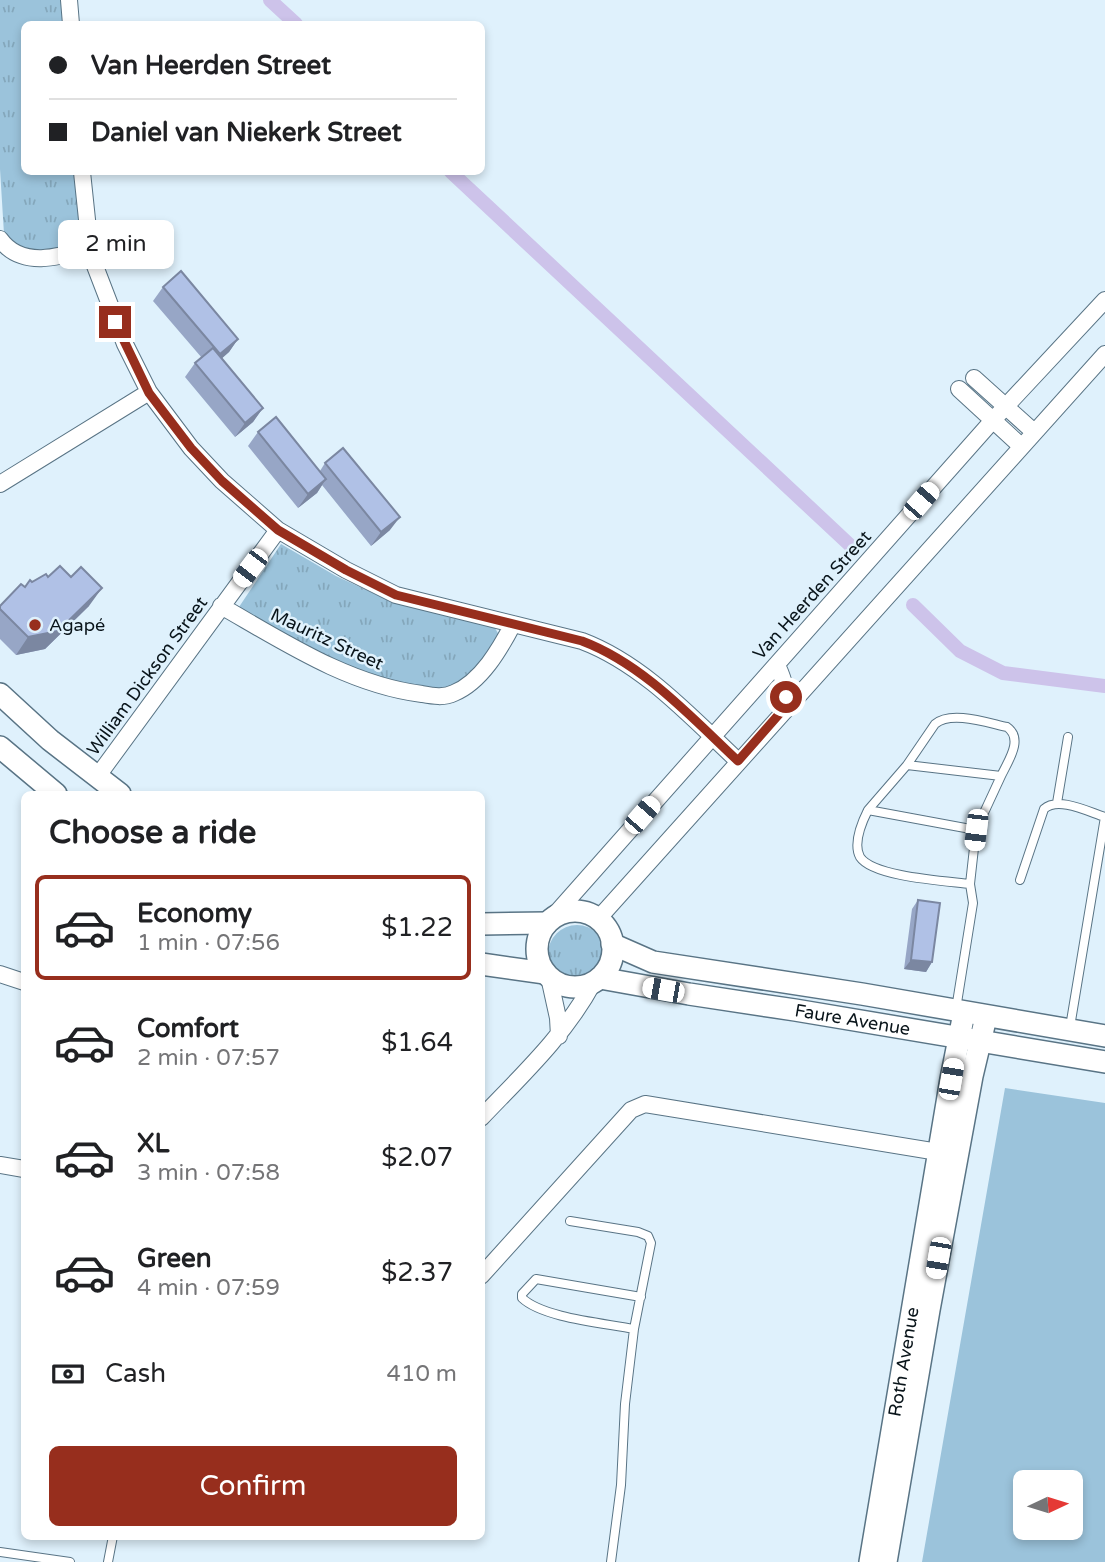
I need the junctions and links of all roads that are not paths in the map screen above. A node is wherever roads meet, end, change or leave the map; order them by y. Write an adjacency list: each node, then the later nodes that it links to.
1 (69, 0): 2 (street)
2 (71, 21)
3 (82, 175): 5 (street)
4 (0, 239): 5 (street)
5 (90, 248): 11 (street)
6 (1105, 300): 7 (street, Van Heerden Street)
7 (1099, 318): 12 (street, Van Heerden Street)
8 (1105, 354): 14 (street)
9 (974, 379): 12 (street)
10 (959, 389): 13 (street)
11 (149, 393): 16 (street); 17 (street)
12 (1006, 405): 13 (street, Van Heerden Street); 14 (street)
13 (994, 419): 15 (street); 20 (street, Van Heerden Street)
14 (1034, 432): 15 (street)
15 (1021, 446): 22 (street)
16 (0, 484)
17 (278, 530): 18 (street, William Dickson Street); 19 (street)
18 (221, 606): 19 (street, Mauritz Street); 30 (street, William Dickson Street)
19 (513, 624): 23 (street)
20 (777, 665): 22 (street); 23 (street, Van Heerden Street)
21 (1, 698): 27 (street)
22 (781, 712): 26 (street)
23 (711, 736): 26 (street); 41 (street, Van Heerden Street)
24 (1069, 737): 34 (lane)
25 (0, 747): 31 (street)
26 (738, 761): 40 (street)
27 (79, 764): 30 (street); 32 (street)
28 (907, 765): 29 (lane); 29 (lane); 35 (lane)
29 (1001, 776): 37 (lane)
30 (97, 777): 33 (street)
31 (52, 791)
32 (58, 791)
33 (114, 791)
34 (1057, 803): 36 (lane); 38 (lane)
35 (868, 810): 37 (lane); 39 (lane)
36 (1105, 817): 53 (lane)
37 (976, 830): 39 (lane)
38 (1020, 880)
39 (970, 884): 51 (lane)
40 (598, 919): 41 (street); 43 (street)
41 (549, 921): 42 (street); 46 (street)
42 (485, 924)
43 (612, 944): 47 (street); 49 (street, Faure Avenue)
44 (485, 965): 46 (street)
45 (0, 974): 48 (street)
46 (547, 975): 47 (street); 54 (street)
47 (596, 980): 50 (street, Faure Avenue); 54 (street)
48 (21, 981)
49 (794, 984): 50 (street); 51 (street, Faure Avenue)
50 (795, 1010): 56 (street, Faure Avenue)
51 (960, 1012): 52 (street, Faure Avenue); 56 (street, Roth Avenue)
52 (986, 1017): 53 (street, Faure Avenue); 57 (street, Roth Avenue)
53 (1069, 1030): 55 (street, Faure Avenue)
54 (559, 1036): 59 (street)
55 (1105, 1036)
56 (958, 1038): 57 (street, Faure Avenue); 60 (street, Roth Avenue)
57 (981, 1042): 58 (street, Faure Avenue); 73 (street, Roth Avenue)
58 (1105, 1062)
59 (485, 1114)
60 (939, 1152): 64 (street); 72 (street, Roth Avenue)
61 (0, 1165): 62 (street)
62 (21, 1168)
63 (570, 1221): 65 (lane)
64 (485, 1272)
65 (641, 1297): 66 (lane); 66 (lane)
66 (634, 1329): 71 (lane)
67 (112, 1540): 70 (lane)
68 (0, 1552): 69 (lane)
69 (70, 1562)
70 (108, 1562)
71 (611, 1562)
72 (870, 1562)
73 (886, 1562)

